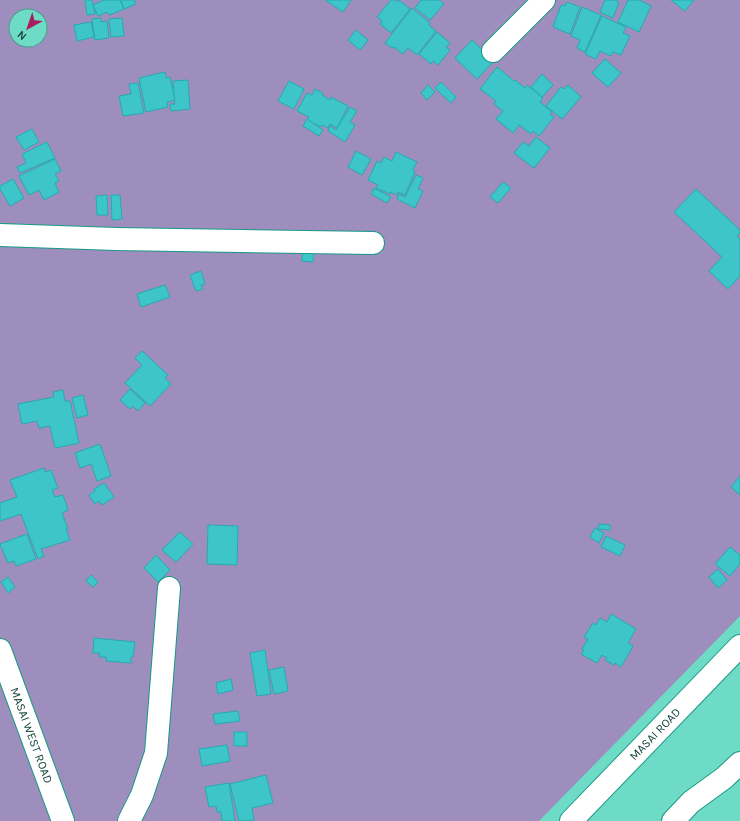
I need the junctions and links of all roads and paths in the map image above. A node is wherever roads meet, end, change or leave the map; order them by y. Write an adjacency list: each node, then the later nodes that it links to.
1 (544, 0): 2 (street)
2 (493, 51)
3 (0, 235): 4 (street)
4 (373, 243)
5 (169, 588): 10 (street)
6 (740, 646): 11 (street, MASAI ROAD)
7 (0, 650): 9 (street, MASAI WEST ROAD)
8 (740, 763): 12 (street)
9 (62, 821)
10 (129, 821)
11 (571, 821)
12 (673, 821)

